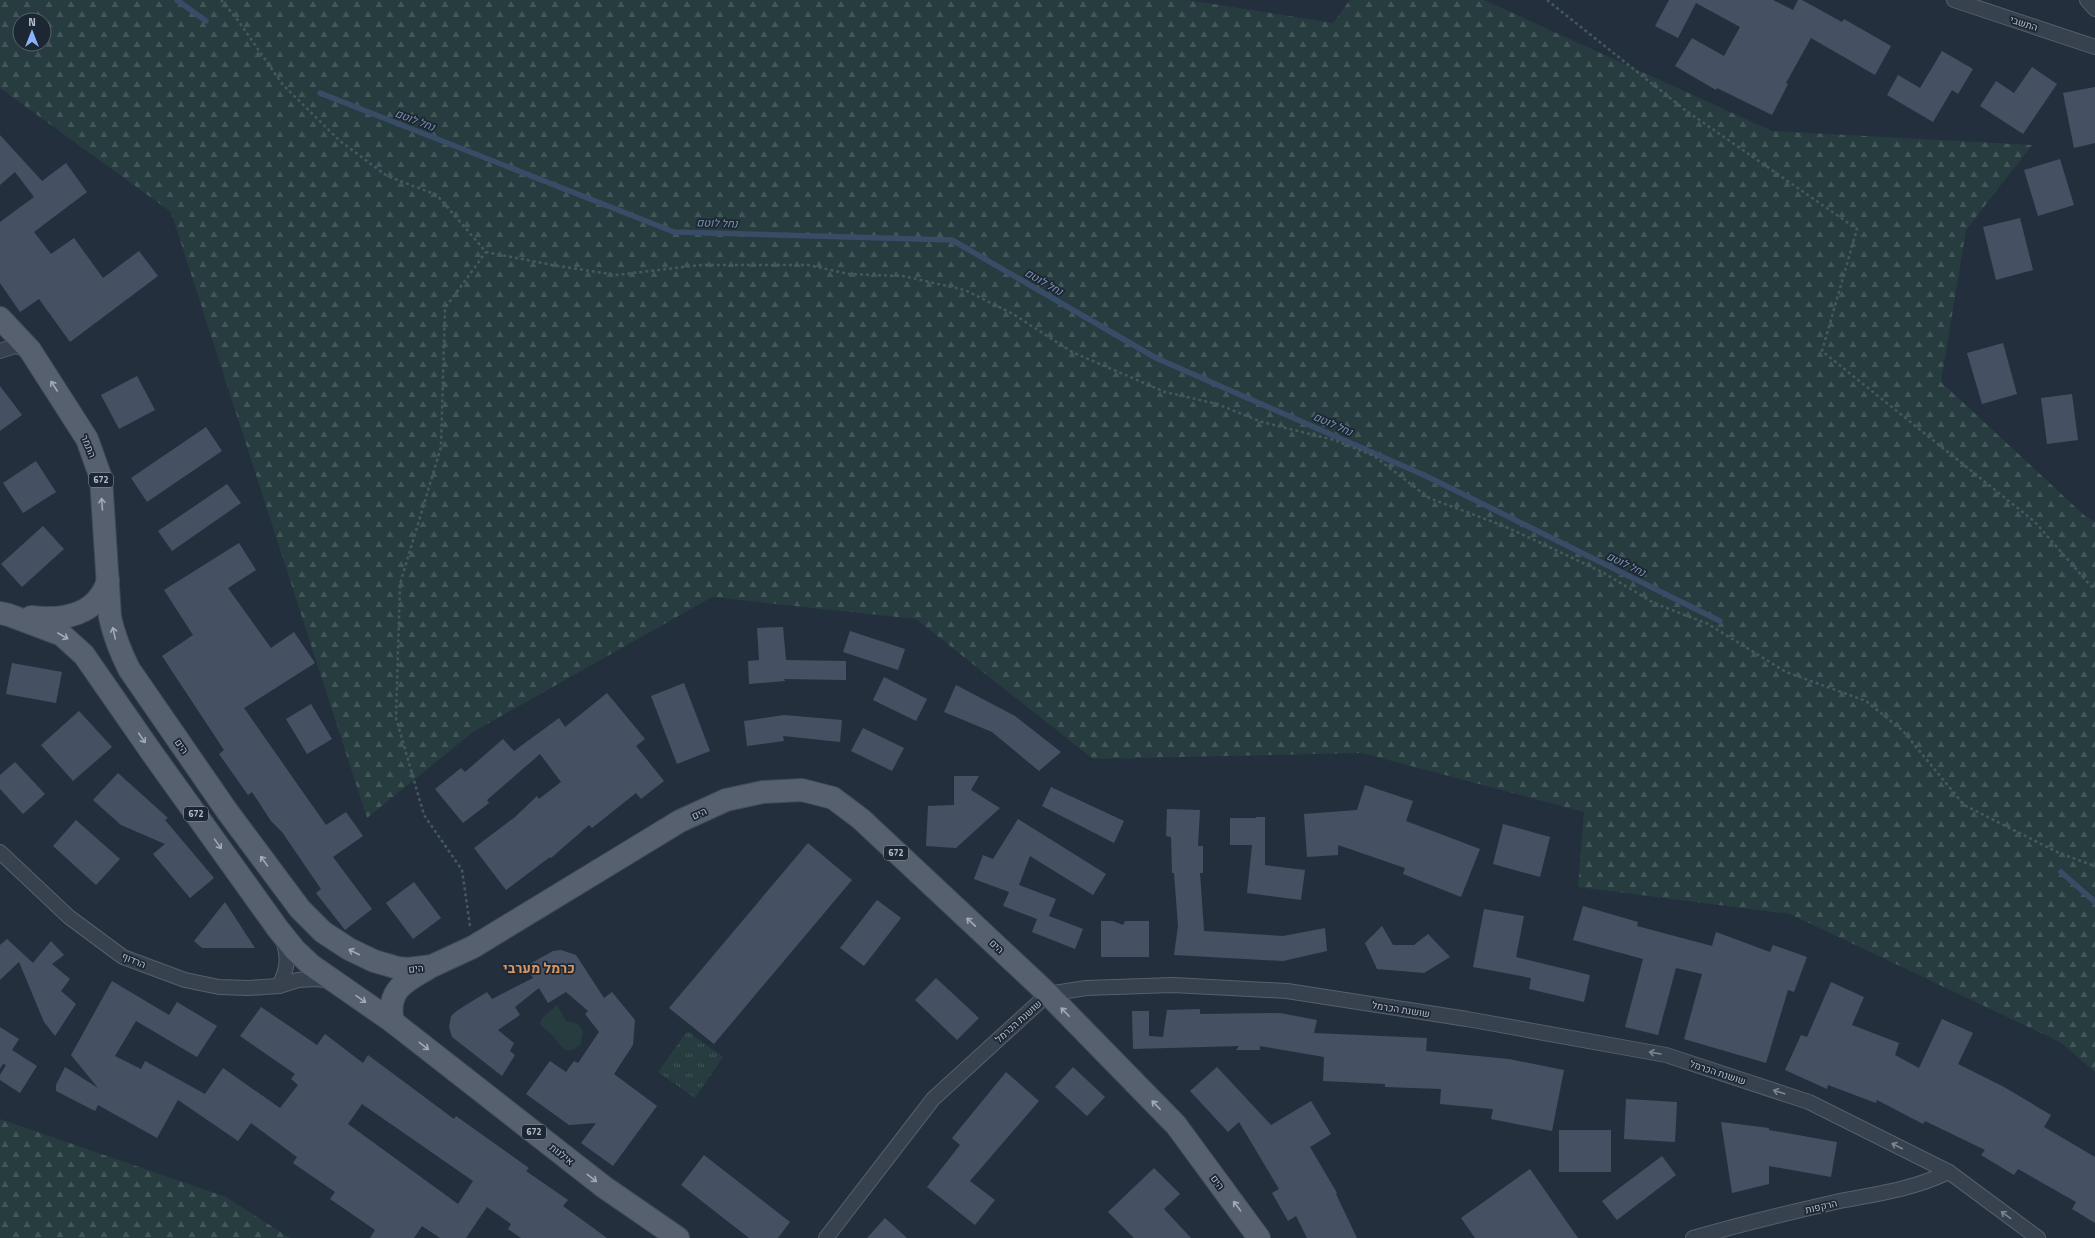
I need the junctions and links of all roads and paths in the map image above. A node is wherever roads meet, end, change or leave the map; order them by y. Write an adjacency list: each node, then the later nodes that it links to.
1 (221, 0): 7 (path)
2 (1546, 0): 12 (path)
3 (1954, 0): 6 (street, התשבי)
4 (2087, 0): 5 (street)
5 (2095, 9)
6 (2095, 47)
7 (486, 252): 16 (path); 18 (path)
8 (0, 318): 9 (main road, התמר / 672)
9 (30, 350): 10 (street); 11 (main road, התמר / 672, one-way to 9)
10 (0, 351)
11 (108, 580): 13 (main road); 14 (main road, התמר / 672, one-way to 11)
12 (2095, 589)
13 (5, 614): 17 (main road, 672, one-way to 17)
14 (129, 669): 19 (main road, הים / 672, one-way to 14)
15 (0, 852): 21 (street, הרדוף)
16 (2095, 866)
17 (278, 929): 20 (main road, 672); 21 (street)
18 (473, 947): 19 (main road, הים / 672); 22 (main road, הים / 672, one-way to 18)
19 (432, 966): 23 (main road)
20 (338, 983): 21 (street, הרדוף); 23 (main road, 672, one-way to 23)
21 (279, 986)
22 (1048, 994): 24 (street, שושנת הכרמל, one-way to 22); 26 (street, שושנת הכרמל); 27 (main road, הים / 672, one-way to 22)
23 (393, 1022): 25 (main road, אילנות / 672, one-way to 25)
24 (1948, 1172): 28 (street, הרקפות); 29 (street, שושנת הכרמל, one-way to 24)
25 (678, 1238)
26 (826, 1238)
27 (1259, 1238)
28 (1693, 1238)
29 (2038, 1238)

